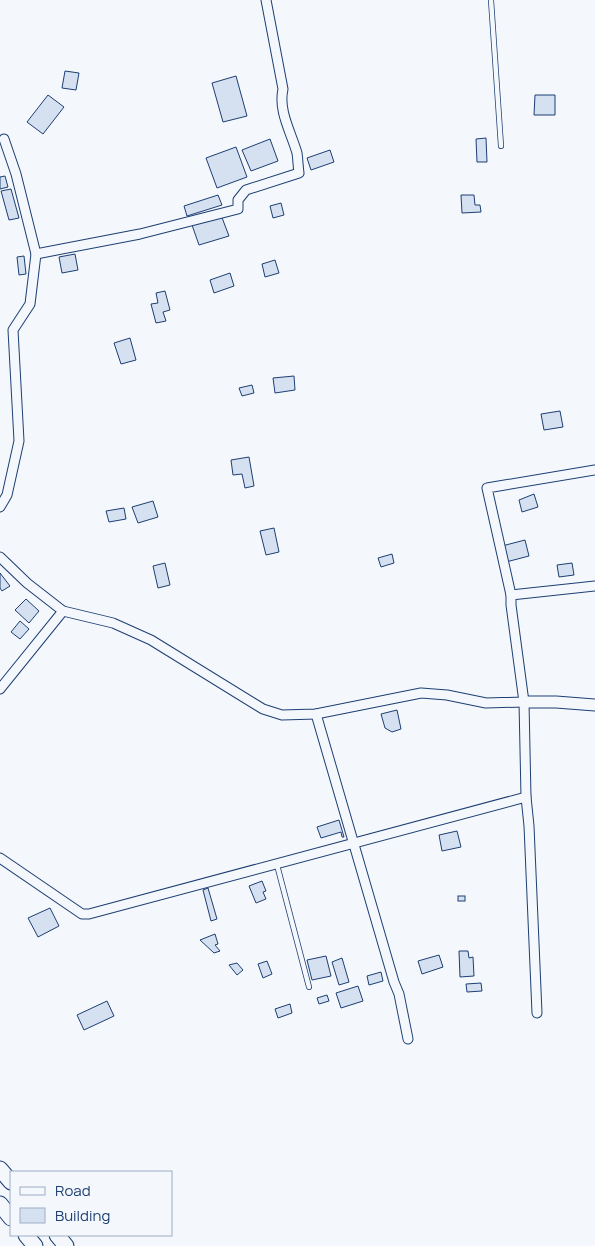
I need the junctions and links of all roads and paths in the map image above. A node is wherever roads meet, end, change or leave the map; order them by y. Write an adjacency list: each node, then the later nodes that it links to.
1 (266, 0): 5 (street)
2 (491, 0): 4 (lane)
3 (4, 139): 5 (street)
4 (501, 146)
5 (36, 254): 7 (street)
6 (595, 470): 10 (street)
7 (0, 507)
8 (0, 557): 11 (street)
9 (595, 586): 10 (street)
10 (511, 595): 13 (street)
11 (63, 611): 12 (street); 15 (street)
12 (0, 689)
13 (524, 702): 14 (street); 15 (street); 16 (street)
14 (595, 705)
15 (316, 714): 17 (street)
16 (526, 797): 17 (street); 21 (street)
17 (354, 844): 19 (street); 22 (street)
18 (0, 858): 19 (street)
19 (277, 865): 20 (lane)
20 (309, 987)
21 (537, 1013)
22 (408, 1038)
23 (0, 1169): 24 (highway)
24 (10, 1181)
25 (0, 1204): 26 (highway)
26 (10, 1217)
27 (27, 1236): 29 (highway)
28 (58, 1236): 30 (highway)
29 (35, 1246)
30 (66, 1246)

